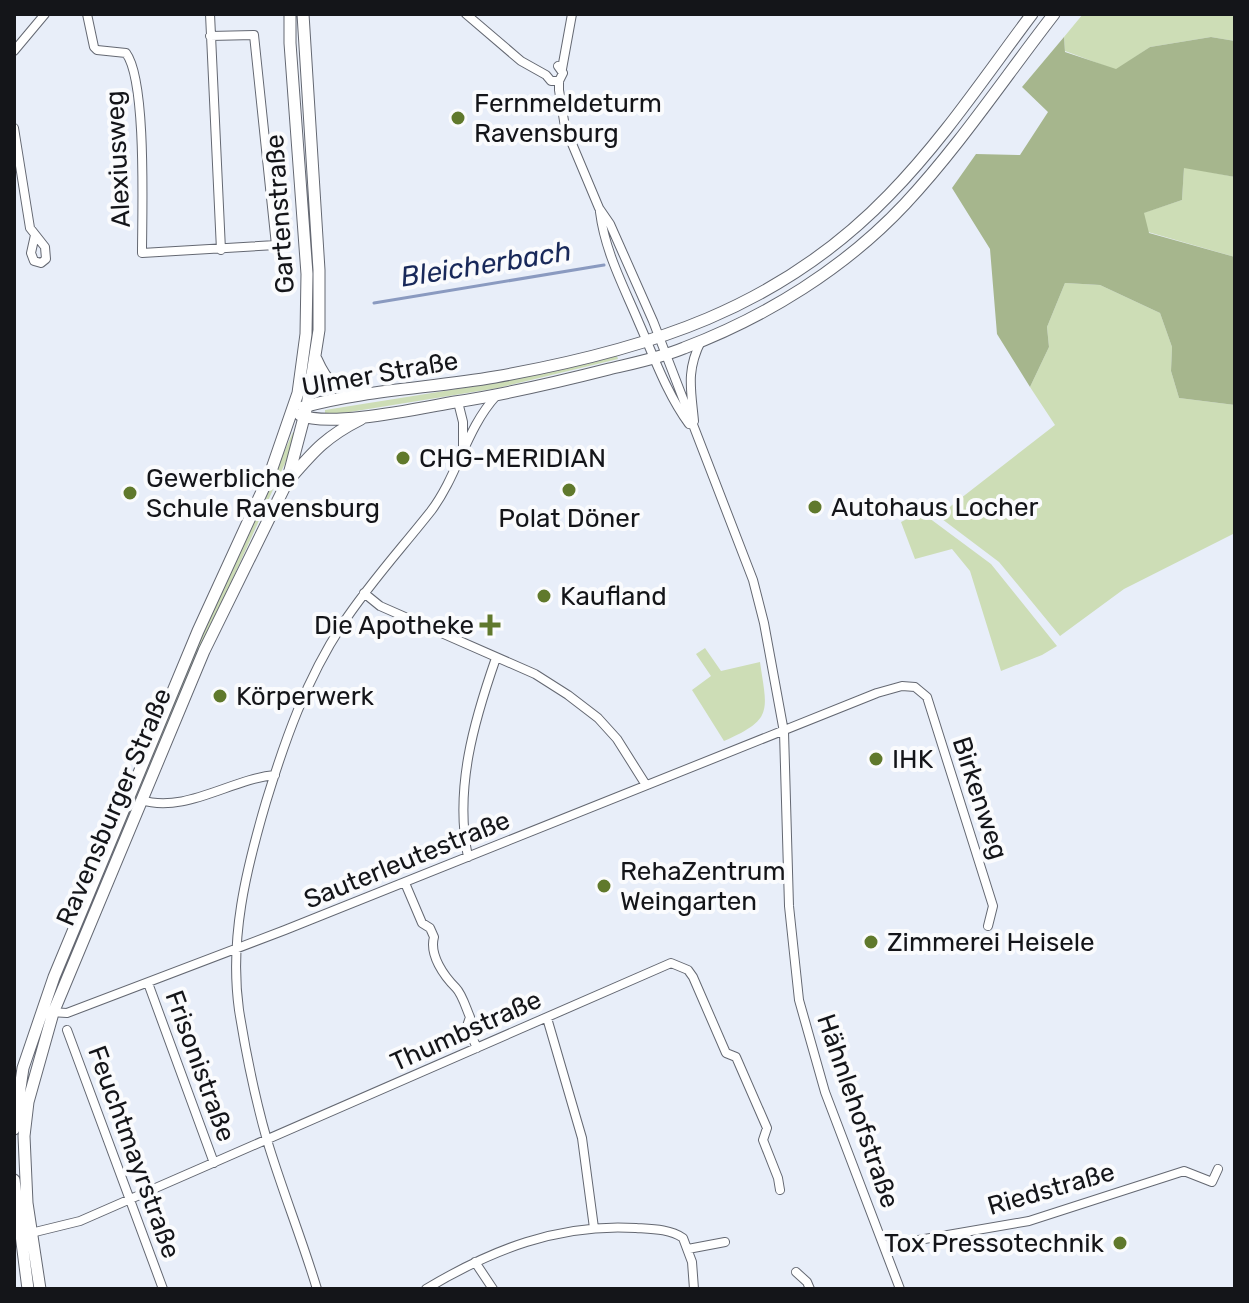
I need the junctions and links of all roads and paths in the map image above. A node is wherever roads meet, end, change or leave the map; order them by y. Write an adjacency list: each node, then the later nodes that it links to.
1 (45, 14): 11 (street)
2 (87, 14): 18 (street, Alexiusweg)
3 (210, 14): 10 (street)
4 (290, 14): 27 (main road, Gartenstraße)
5 (303, 14): 23 (main road, Gartenstraße)
6 (466, 14): 13 (street)
7 (572, 14): 12 (street)
8 (1032, 14): 19 (main road, Ulmer Straße)
9 (1054, 14): 20 (main road, Ulmer Straße)
10 (210, 36): 18 (street); 18 (street)
11 (14, 51)
12 (561, 65): 13 (street); 14 (street)
13 (544, 73): 14 (street)
14 (558, 84): 16 (street)
15 (14, 128): 17 (street)
16 (599, 208): 19 (street); 21 (street)
17 (35, 235)
18 (221, 250)
19 (660, 339): 21 (main road, Ulmer Straße); 22 (street)
20 (701, 341): 22 (main road, Ulmer Straße); 30 (street)
21 (648, 342): 22 (street); 24 (main road, Ulmer Straße)
22 (660, 356): 25 (main road, Ulmer Straße); 30 (street)
23 (318, 363): 24 (main road); 28 (main road, Ravensburger Straße)
24 (394, 392): 28 (main road, Ulmer Straße)
25 (496, 396): 26 (main road, Ulmer Straße); 31 (street)
26 (458, 402): 29 (main road, Ulmer Straße); 31 (street)
27 (293, 411): 28 (main road, Ulmer Straße); 45 (main road, Ravensburger Straße)
28 (306, 412): 29 (main road, Ulmer Straße); 32 (main road, Ravensburger Straße)
29 (369, 415): 32 (main road)
30 (696, 433): 36 (street, Hähnlehofstraße)
31 (463, 452): 33 (street)
32 (287, 482): 39 (main road, Ravensburger Straße)
33 (364, 593): 34 (street); 37 (street)
34 (496, 658): 38 (street); 40 (street)
35 (915, 687): 36 (street, Sauterleutestraße); 42 (street, Birkenweg)
36 (784, 732): 38 (street, Sauterleutestraße); 59 (street, Hähnlehofstraße)
37 (275, 775): 39 (street); 43 (street)
38 (646, 785): 40 (street, Sauterleutestraße)
39 (141, 800): 45 (main road, Ravensburger Straße)
40 (468, 857): 41 (street, Sauterleutestraße)
41 (405, 883): 43 (street, Sauterleutestraße); 48 (street)
42 (988, 926)
43 (237, 949): 44 (street, Sauterleutestraße); 50 (street)
44 (148, 983): 45 (street, Sauterleutestraße); 51 (street, Frisonistraße)
45 (47, 1012): 49 (main road, Ravensburger Straße); 57 (main road, Ravensburger Straße)
46 (547, 1018): 48 (street, Thumbstraße); 54 (street, Thumbstraße); 56 (street)
47 (67, 1030): 55 (street, Feuchtmayrstraße)
48 (477, 1048): 50 (street, Thumbstraße)
49 (14, 1129)
50 (268, 1141): 51 (street, Thumbstraße); 66 (street)
51 (214, 1163): 55 (street, Thumbstraße)
52 (1218, 1169): 59 (street, Riedstraße)
53 (14, 1180): 63 (main road)
54 (780, 1190)
55 (130, 1199): 57 (street, Thumbstraße); 65 (street, Feuchtmayrstraße)
56 (594, 1228): 60 (street); 61 (street)
57 (31, 1233): 64 (main road, Ravensburger Straße)
58 (725, 1242): 60 (street)
59 (884, 1246): 71 (street, Hähnlehofstraße)
60 (688, 1249): 69 (street)
61 (475, 1262): 67 (street); 68 (street)
62 (796, 1272): 70 (street)
63 (28, 1289)
64 (40, 1289)
65 (163, 1289)
66 (317, 1289)
67 (426, 1289)
68 (493, 1289)
69 (694, 1289)
70 (810, 1289)
71 (900, 1289)

